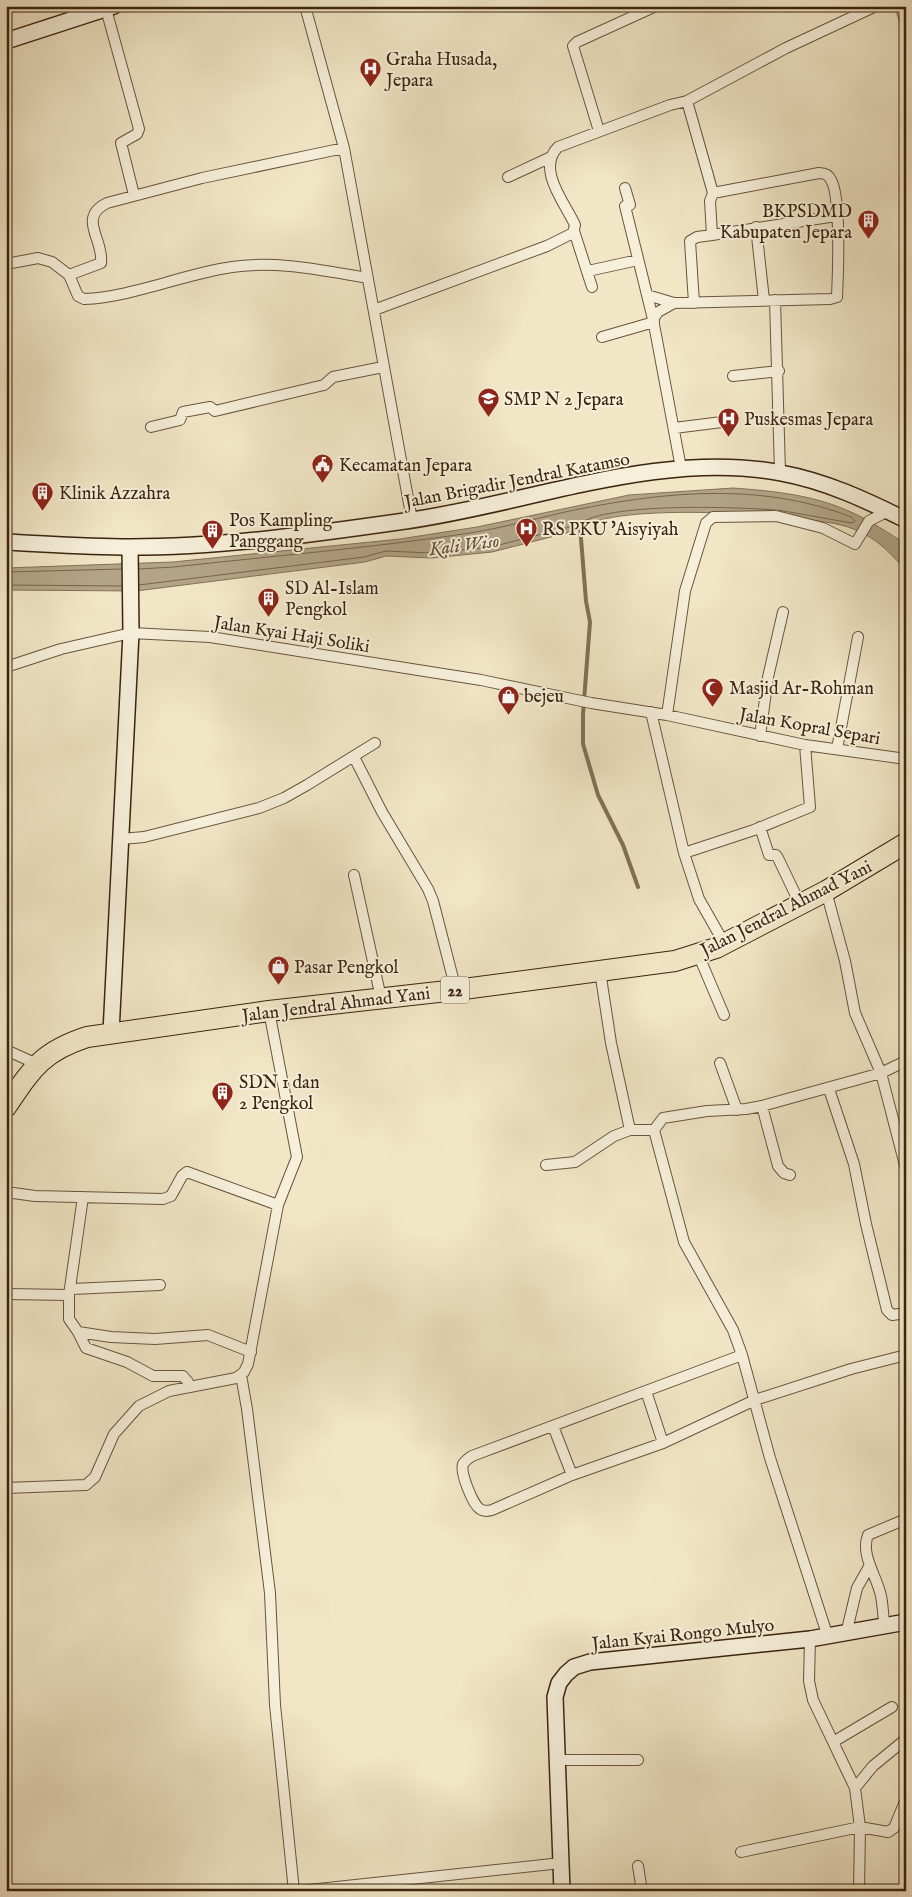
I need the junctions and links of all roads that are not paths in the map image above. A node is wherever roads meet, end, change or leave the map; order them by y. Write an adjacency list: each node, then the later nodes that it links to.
1 (305, 6): 11 (street)
2 (656, 6): 10 (street)
3 (876, 6): 9 (street)
4 (900, 6): 7 (street)
5 (77, 12): 6 (street); 8 (street)
6 (110, 13): 16 (street)
7 (906, 22)
8 (6, 41)
9 (686, 101): 10 (street); 15 (street)
10 (599, 131): 12 (street)
11 (344, 148): 16 (street); 25 (street)
12 (550, 157): 13 (street); 19 (street)
13 (508, 176)
14 (625, 188): 21 (street)
15 (713, 193): 17 (street); 20 (street)
16 (134, 195): 24 (street)
17 (836, 216): 18 (street); 28 (street)
18 (756, 227): 20 (street); 28 (street)
19 (574, 231): 23 (street); 31 (street)
20 (712, 235): 30 (street)
21 (638, 260): 23 (street); 27 (street)
22 (6, 264): 24 (street)
23 (588, 271): 26 (street)
24 (69, 275): 25 (street)
25 (368, 278): 31 (street)
26 (592, 287)
27 (647, 295): 29 (street); 32 (street)
28 (769, 300): 30 (street); 35 (street)
29 (674, 303): 30 (street); 32 (street)
30 (694, 303)
31 (374, 310): 34 (street)
32 (653, 320): 33 (street); 39 (street)
33 (602, 337)
34 (383, 367): 38 (street); 43 (street)
35 (779, 371): 36 (street); 41 (street)
36 (733, 376)
37 (730, 421): 39 (street)
38 (151, 427)
39 (674, 428): 40 (street)
40 (682, 468): 41 (street, Jalan Brigadir Jendral Katamso); 43 (street, Jalan Brigadir Jendral Katamso)
41 (780, 472): 42 (street, Jalan Brigadir Jendral Katamso)
42 (888, 511): 44 (street, Jalan Brigadir Jendral Katamso); 53 (street)
43 (412, 520): 46 (street, Jalan Brigadir Jendral Katamso)
44 (906, 520)
45 (6, 542): 46 (street, Jalan Brigadir Jendral Katamso)
46 (130, 547): 48 (street)
47 (783, 612): 54 (street)
48 (130, 632): 50 (street, Jalan Kyai Haji Soliki); 51 (street, Jalan Kyai Haji Soliki); 61 (street)
49 (858, 637): 57 (street)
50 (6, 667)
51 (591, 703): 52 (street, Jalan Kopral Separi)
52 (651, 712): 53 (street, Jalan Kopral Separi); 63 (street)
53 (667, 715): 54 (street, Jalan Kopral Separi)
54 (760, 736): 56 (street, Jalan Kopral Separi)
55 (375, 743): 58 (street)
56 (806, 745): 57 (street, Jalan Kopral Separi); 60 (street)
57 (837, 750): 59 (street, Jalan Kopral Separi)
58 (354, 756): 61 (street); 70 (street)
59 (906, 759)
60 (760, 827): 63 (street); 66 (street)
61 (121, 839): 74 (street)
62 (906, 843): 65 (highway, Jalan Jendral Ahmad Yani / 22)
63 (684, 853): 67 (street)
64 (354, 875): 71 (street)
65 (826, 891): 66 (highway, Jalan Jendral Ahmad Yani / 22); 79 (street)
66 (800, 904): 67 (highway, Jalan Jendral Ahmad Yani / 22)
67 (724, 943): 68 (highway, Jalan Jendral Ahmad Yani / 22)
68 (698, 954): 69 (highway, Jalan Jendral Ahmad Yani / 22); 73 (street)
69 (600, 972): 70 (highway, Jalan Jendral Ahmad Yani / 22); 84 (street)
70 (456, 990): 71 (highway, Jalan Jendral Ahmad Yani / 22)
71 (381, 998): 72 (highway, Jalan Jendral Ahmad Yani / 22)
72 (269, 1011): 74 (highway, Jalan Jendral Ahmad Yani / 22); 91 (street)
73 (724, 1015)
74 (112, 1033): 78 (highway, Jalan Jendral Ahmad Yani / 22)
75 (6, 1050): 78 (street)
76 (906, 1060): 79 (street)
77 (720, 1063): 83 (street)
78 (37, 1064): 82 (highway, Jalan Jendral Ahmad Yani / 22)
79 (881, 1073): 80 (street); 87 (street)
80 (828, 1089): 81 (street); 95 (street)
81 (762, 1106): 83 (street); 88 (street)
82 (6, 1107)
83 (738, 1110): 85 (street)
84 (630, 1130): 85 (street); 86 (street)
85 (654, 1130): 98 (street)
86 (546, 1165)
87 (906, 1170)
88 (790, 1175)
89 (6, 1192): 90 (street)
90 (83, 1197): 91 (street); 93 (street)
91 (278, 1205): 97 (street)
92 (160, 1285): 93 (street)
93 (70, 1292): 94 (street); 96 (street)
94 (6, 1294)
95 (901, 1314)
96 (78, 1332): 97 (street); 101 (street)
97 (251, 1352): 100 (street)
98 (742, 1355): 102 (street); 103 (street)
99 (906, 1355): 103 (street)
100 (241, 1375): 101 (street); 126 (street)
101 (188, 1387): 107 (street)
102 (646, 1391): 104 (street); 105 (street)
103 (755, 1400): 105 (street); 113 (street)
104 (553, 1426): 106 (street); 106 (street)
105 (663, 1442): 106 (street)
106 (572, 1475)
107 (6, 1488)
108 (906, 1519): 109 (street)
109 (870, 1565): 111 (street); 112 (street)
110 (906, 1622): 111 (street, Jalan Kyai Rongo Mulyo)
111 (885, 1627): 112 (street, Jalan Kyai Rongo Mulyo)
112 (846, 1634): 113 (street, Jalan Kyai Rongo Mulyo)
113 (828, 1637): 114 (street, Jalan Kyai Rongo Mulyo)
114 (810, 1639): 117 (street); 118 (street, Jalan Kyai Rongo Mulyo)
115 (892, 1707): 117 (street)
116 (906, 1739): 120 (street)
117 (833, 1742): 120 (street)
118 (557, 1760): 119 (street); 124 (street, Jalan Kyai Rongo Mulyo)
119 (638, 1760)
120 (855, 1788): 122 (street)
121 (906, 1799): 122 (street)
122 (860, 1826): 123 (street); 130 (street)
123 (741, 1852)
124 (562, 1863): 127 (street); 128 (street, Jalan Kyai Rongo Mulyo)
125 (638, 1866): 129 (street)
126 (294, 1891)
127 (299, 1891)
128 (562, 1891)
129 (642, 1891)
130 (859, 1891)

